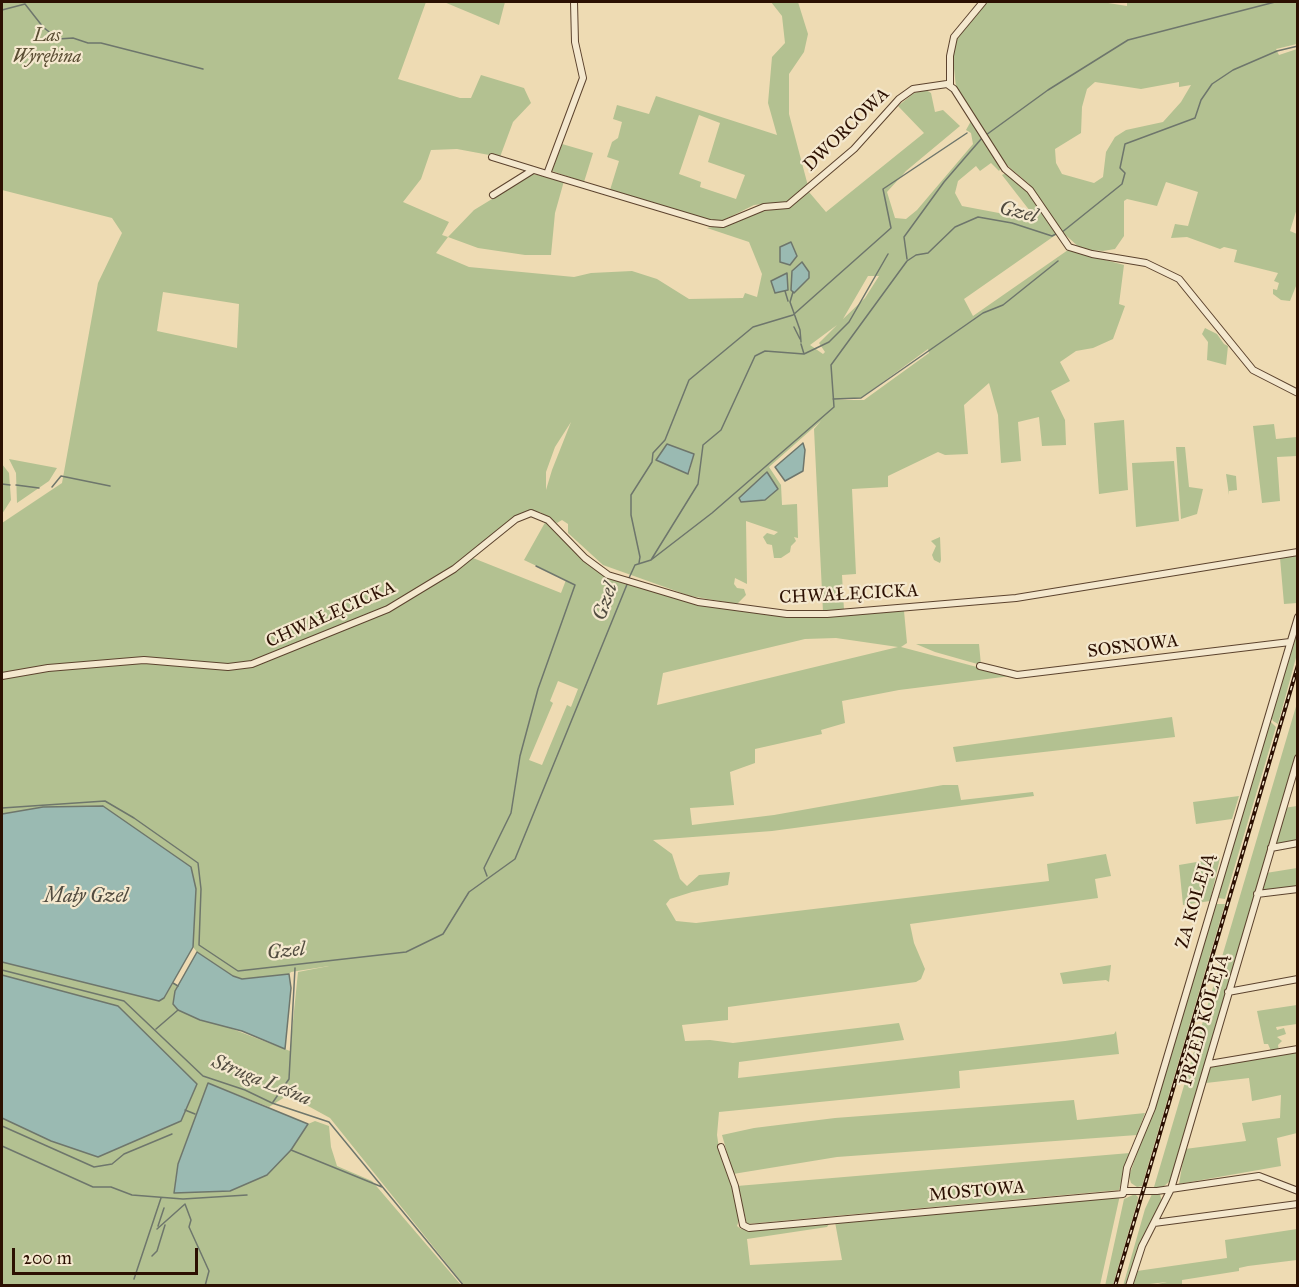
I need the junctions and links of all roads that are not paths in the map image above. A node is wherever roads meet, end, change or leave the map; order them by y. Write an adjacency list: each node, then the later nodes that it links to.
1 (574, 2): 6 (street)
2 (983, 2): 3 (street)
3 (950, 86): 6 (street, DWORCOWA); 8 (street)
4 (492, 158): 5 (street, DWORCOWA)
5 (533, 170): 6 (street, DWORCOWA); 7 (street)
6 (548, 174)
7 (493, 195)
8 (1298, 393)
9 (1298, 552): 13 (street, CHWAŁĘCICKA)
10 (1298, 617): 11 (street, ZA KOLEJĄ)
11 (1290, 642): 12 (street, SOSNOWA); 26 (street, ZA KOLEJĄ)
12 (980, 666)
13 (2, 676)
14 (1297, 760): 16 (street, PRZED KOLEJĄ)
15 (1298, 843): 16 (street)
16 (1271, 848): 18 (street, PRZED KOLEJĄ)
17 (1298, 889): 18 (street)
18 (1257, 894): 20 (street, PRZED KOLEJĄ)
19 (1298, 979): 20 (street)
20 (1228, 992): 22 (street, PRZED KOLEJĄ)
21 (1298, 1049): 22 (street)
22 (1209, 1064): 24 (street, PRZED KOLEJĄ)
23 (721, 1147): 26 (street, MOSTOWA)
24 (1171, 1189): 25 (street, MOSTOWA); 26 (street, MOSTOWA); 28 (street, PRZED KOLEJĄ)
25 (1298, 1191)
26 (1124, 1192)
27 (1298, 1204): 28 (street)
28 (1154, 1223): 29 (street, PRZED KOLEJĄ)
29 (1129, 1286)

